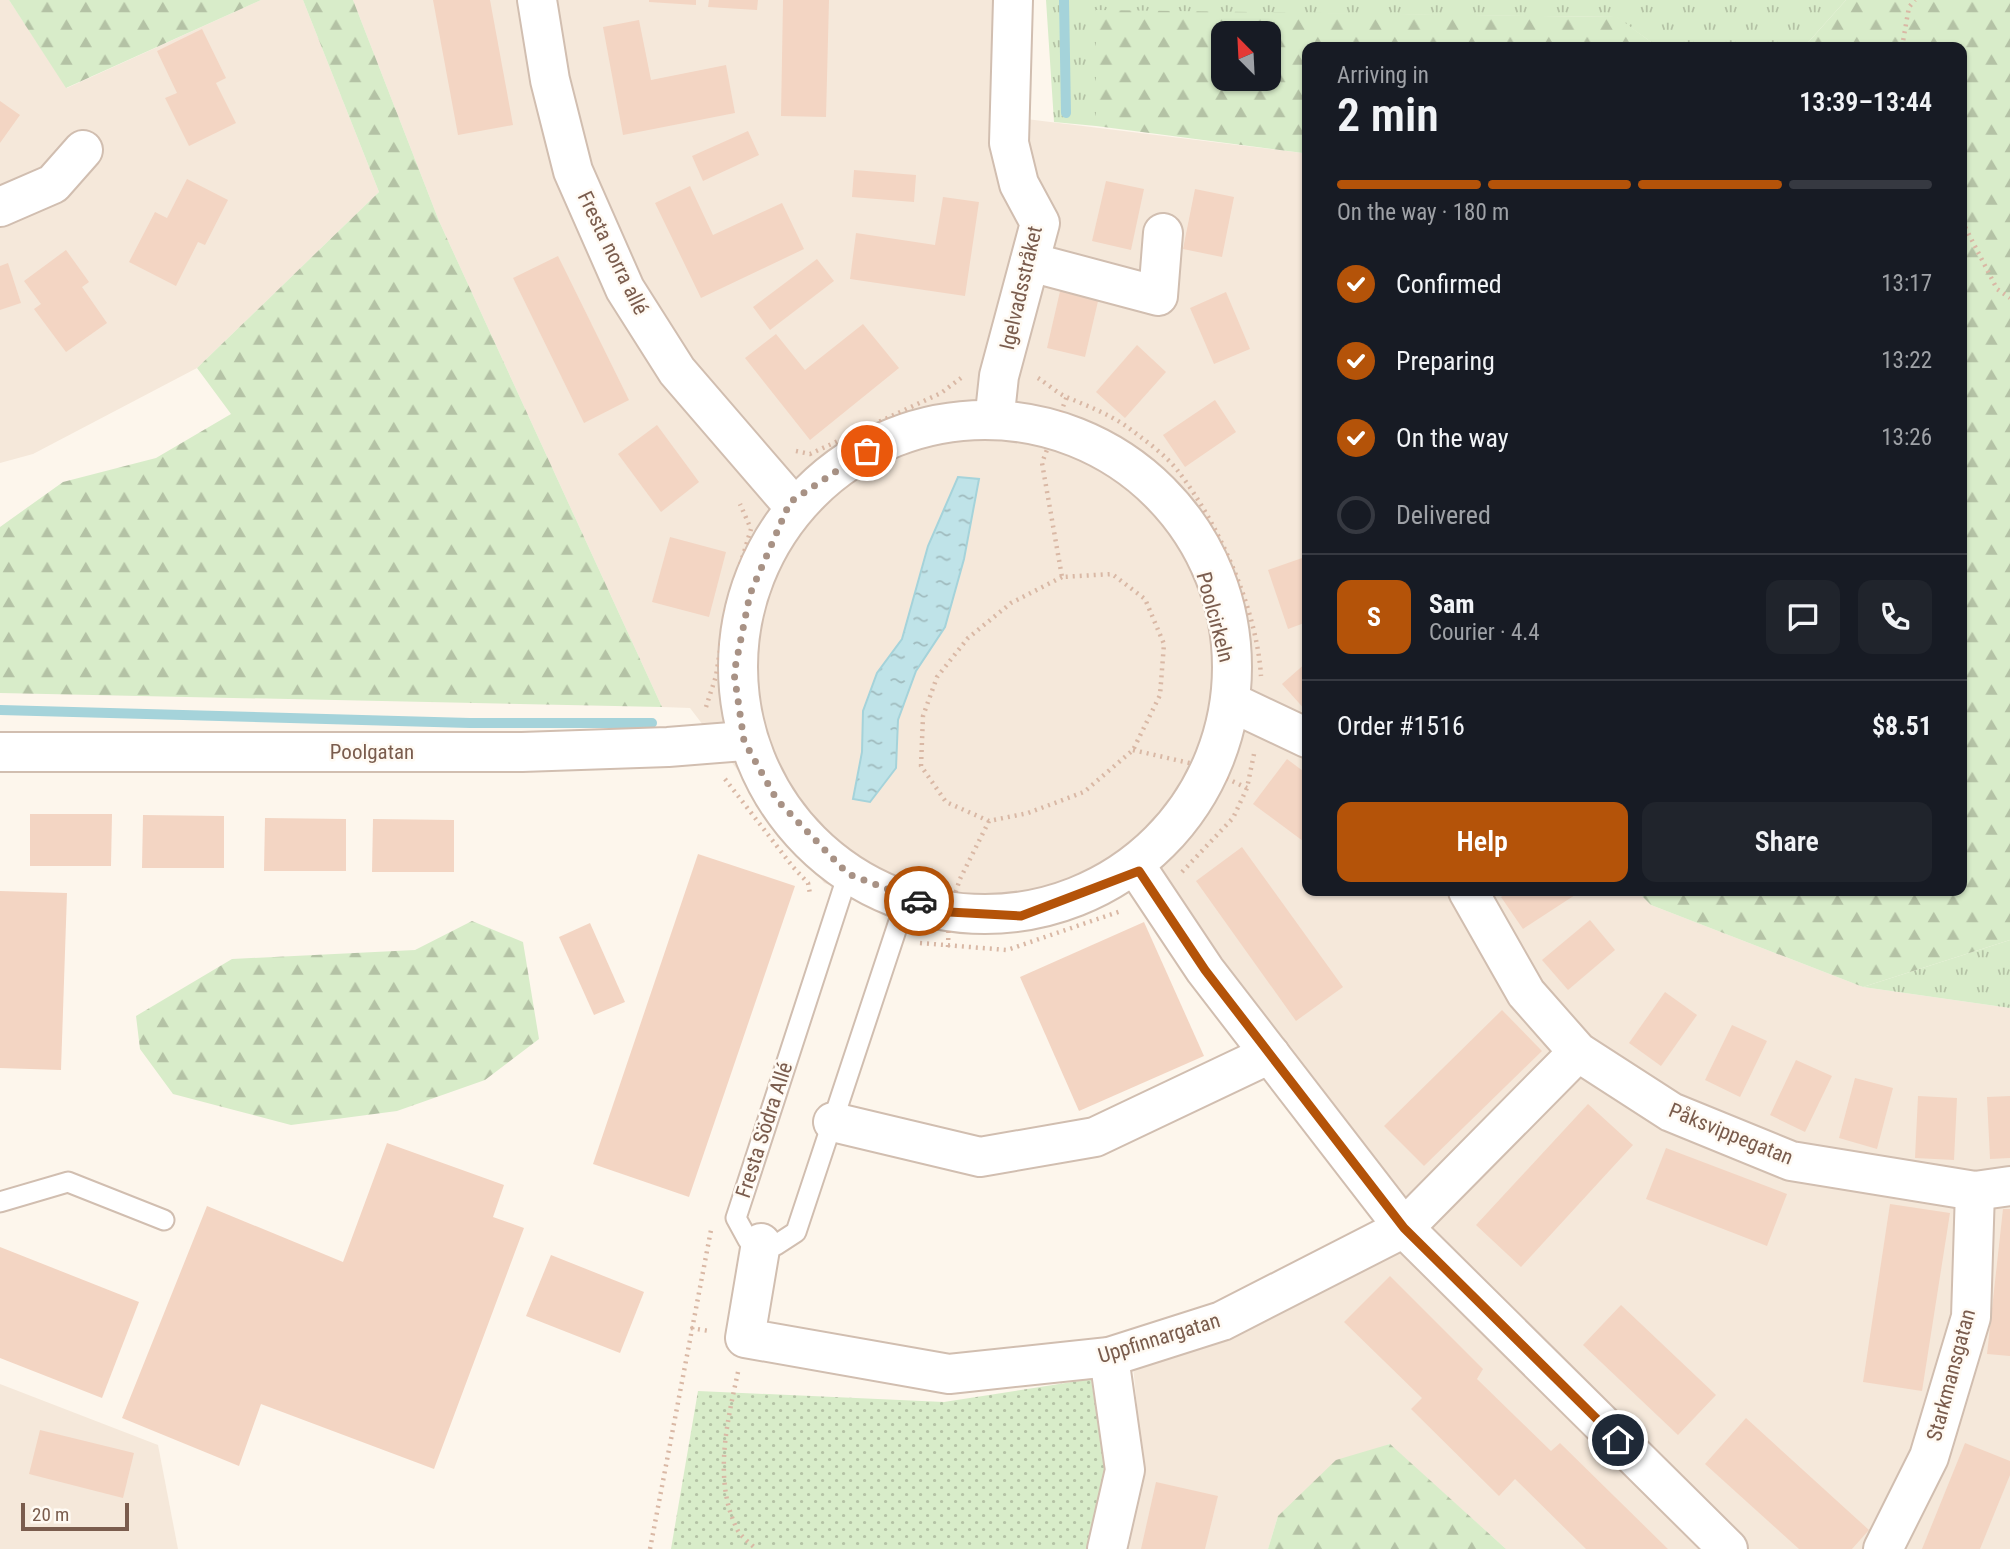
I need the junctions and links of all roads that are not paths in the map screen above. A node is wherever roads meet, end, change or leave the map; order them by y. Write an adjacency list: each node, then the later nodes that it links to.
1 (537, 0): 8 (street, Fresta norra allé)
2 (1013, 0): 6 (street, Igelvadsstråket)
3 (83, 150): 4 (street)
4 (0, 207)
5 (1163, 233): 6 (street)
6 (1030, 262): 7 (street, Igelvadsstråket)
7 (997, 395): 8 (street, Poolcirkeln); 9 (street, Poolcirkeln)
8 (790, 502): 11 (street, Poolcirkeln)
9 (1247, 710): 10 (street); 14 (street, Poolcirkeln)
10 (1302, 736)
11 (727, 742): 12 (street, Poolgatan); 13 (street, Poolcirkeln)
12 (0, 752)
13 (848, 874): 16 (street, Poolcirkeln); 24 (lane, Fresta Södra Allé)
14 (1148, 885): 16 (street, Poolcirkeln); 18 (street)
15 (1471, 896): 17 (street, Påksvippegatan)
16 (907, 897): 19 (lane)
17 (1578, 1052): 20 (street, Påksvippegatan); 23 (street, Uppfinnargatan)
18 (1269, 1054): 19 (street); 23 (street)
19 (833, 1122): 24 (lane)
20 (1992, 1188): 28 (street, Starkmansgatan)
21 (0, 1202): 22 (lane)
22 (164, 1220)
23 (1404, 1228): 25 (street, Uppfinnargatan); 27 (street)
24 (761, 1243): 25 (street, Uppfinnargatan)
25 (1109, 1357): 26 (street)
26 (1107, 1549)
27 (1728, 1549)
28 (1883, 1549)

